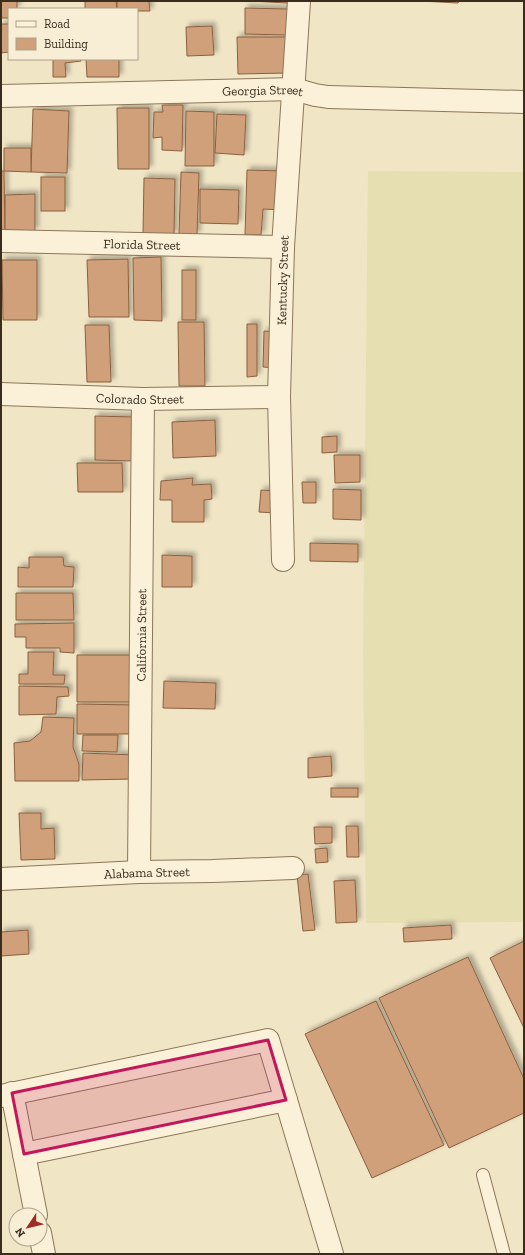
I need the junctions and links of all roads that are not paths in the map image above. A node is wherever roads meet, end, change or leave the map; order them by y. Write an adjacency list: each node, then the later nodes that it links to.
1 (299, 1): 2 (street, Kentucky Street)
2 (294, 88): 3 (street, Georgia Street); 4 (street, Georgia Street); 6 (street, Kentucky Street)
3 (1, 96)
4 (524, 102)
5 (1, 241): 6 (street, Florida Street)
6 (283, 247): 8 (street, Kentucky Street)
7 (1, 394): 9 (street, Colorado Street)
8 (279, 397): 9 (street, Colorado Street); 10 (street, Kentucky Street)
9 (143, 399): 12 (street, California Street)
10 (283, 560)
11 (293, 868): 12 (street, Alabama Street)
12 (139, 872): 13 (street, Alabama Street)
13 (1, 879)
14 (7, 1094): 15 (street); 16 (street)
15 (286, 1100): 16 (street); 19 (street)
16 (24, 1154): 18 (street)
17 (483, 1175): 20 (lane)
18 (34, 1207)
19 (332, 1254)
20 (504, 1254)

